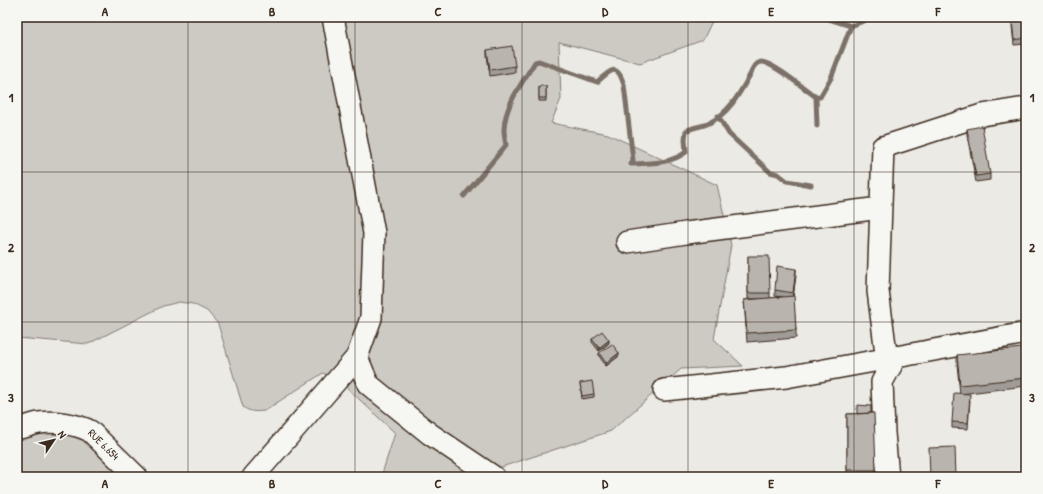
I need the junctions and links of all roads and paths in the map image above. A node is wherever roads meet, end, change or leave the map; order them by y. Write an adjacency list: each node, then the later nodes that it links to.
1 (332, 17): 6 (street)
2 (1026, 108): 3 (street)
3 (880, 208): 4 (street); 7 (street)
4 (627, 242)
5 (1026, 333): 7 (street)
6 (357, 356): 11 (street); 12 (street)
7 (896, 357): 8 (street); 13 (street)
8 (664, 390)
9 (17, 428): 10 (street, RUE 6.654)
10 (138, 477)
11 (253, 477)
12 (494, 477)
13 (888, 477)

